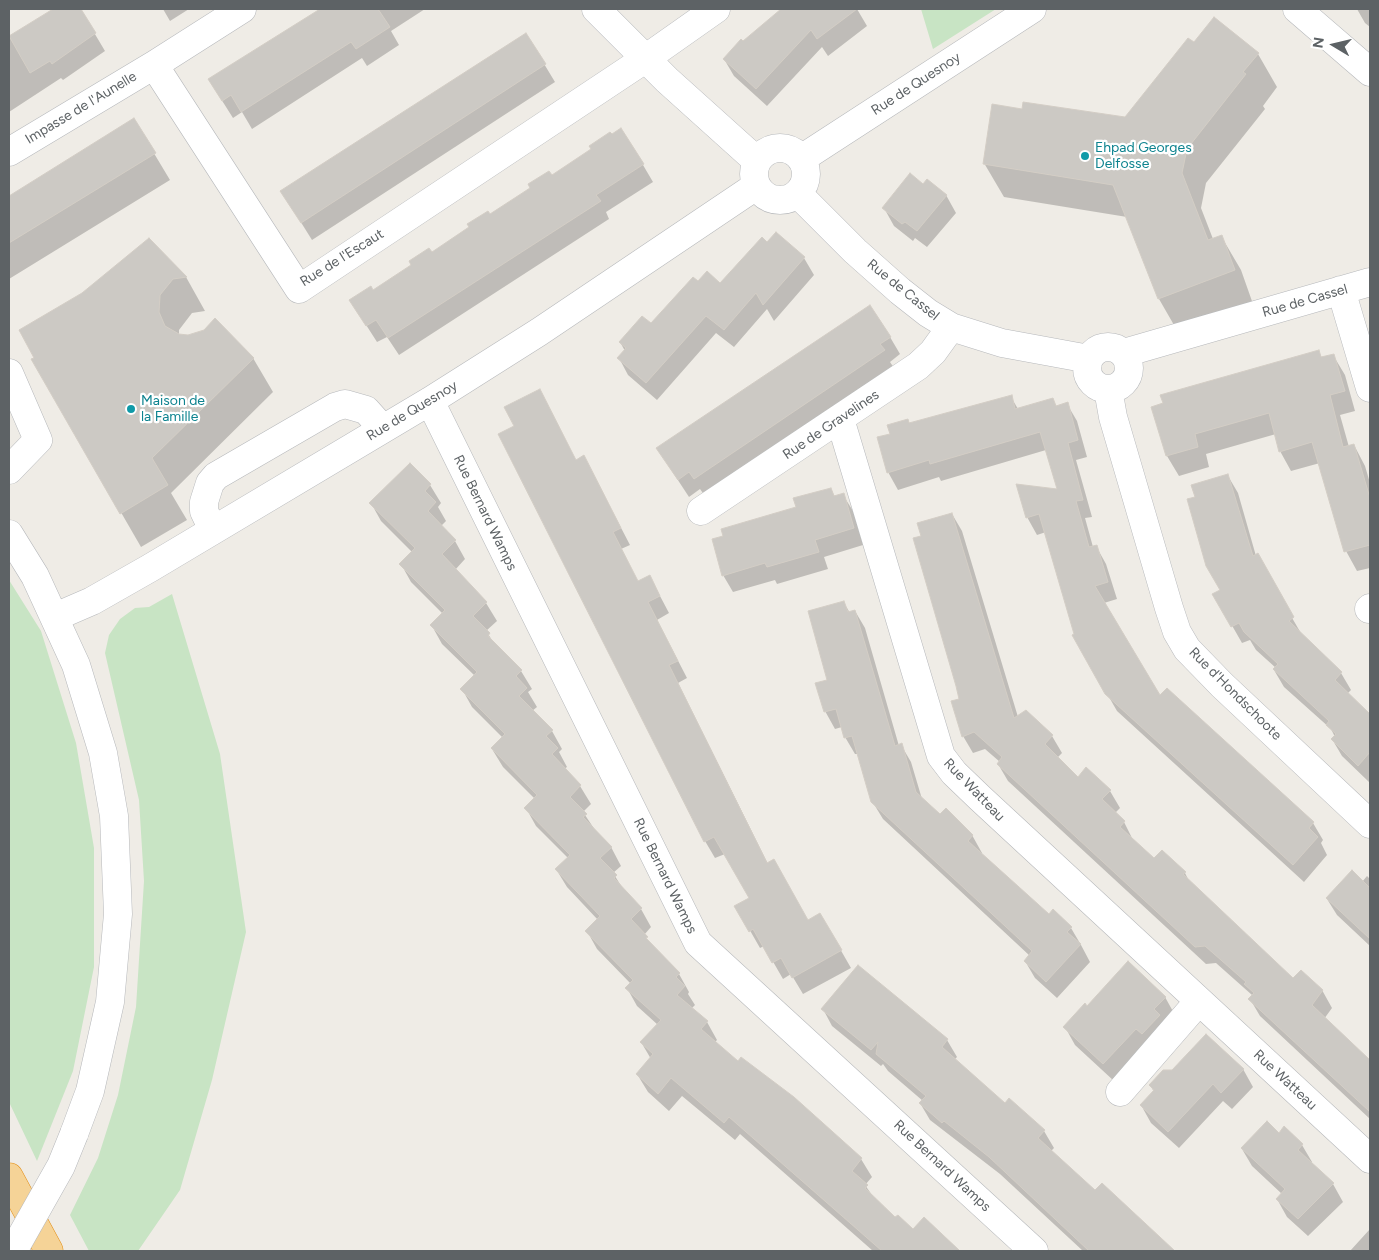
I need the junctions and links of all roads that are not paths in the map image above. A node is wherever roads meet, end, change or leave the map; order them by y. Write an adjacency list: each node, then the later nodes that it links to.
1 (242, 9): 7 (street)
2 (596, 9): 6 (street)
3 (716, 9): 6 (street)
4 (1032, 9): 10 (street, Rue de Quesnoy)
5 (1296, 9): 8 (street)
6 (645, 60): 7 (street, Rue de l'Escaut); 11 (street)
7 (154, 65): 9 (street, Impasse de l'Aunelle)
8 (1370, 72)
9 (9, 152)
10 (802, 159): 11 (street); 12 (street)
11 (757, 174): 12 (street); 21 (street, Rue de Quesnoy)
12 (798, 194): 15 (street, Rue de Cassel)
13 (1370, 282): 14 (street, Rue de Cassel)
14 (1341, 290): 16 (street, Rue de Cassel); 19 (street)
15 (951, 327): 17 (street, Rue de Cassel); 22 (street, Rue de Gravelines)
16 (1124, 354): 17 (street, Rue de Cassel); 20 (street)
17 (1089, 359): 20 (street)
18 (9, 373): 24 (street)
19 (1370, 388)
20 (1108, 389): 29 (street, Rue d'Hondschoote)
21 (430, 401): 23 (street, Rue de Quesnoy); 36 (street, Rue Bernard Wamps)
22 (840, 419): 25 (street, Rue de Gravelines); 30 (street, Rue Watteau)
23 (383, 429): 26 (street, Rue de Quesnoy); 26 (street)
24 (9, 470)
25 (701, 511)
26 (213, 530): 28 (street, Rue de Quesnoy)
27 (9, 534): 28 (street)
28 (55, 617): 34 (street, bridge)
29 (1370, 824)
30 (1200, 1001): 31 (street); 32 (street, Rue Watteau)
31 (1120, 1092)
32 (1370, 1159)
33 (9, 1177): 35 (highway)
34 (13, 1251)
35 (49, 1251)
36 (1034, 1251)

